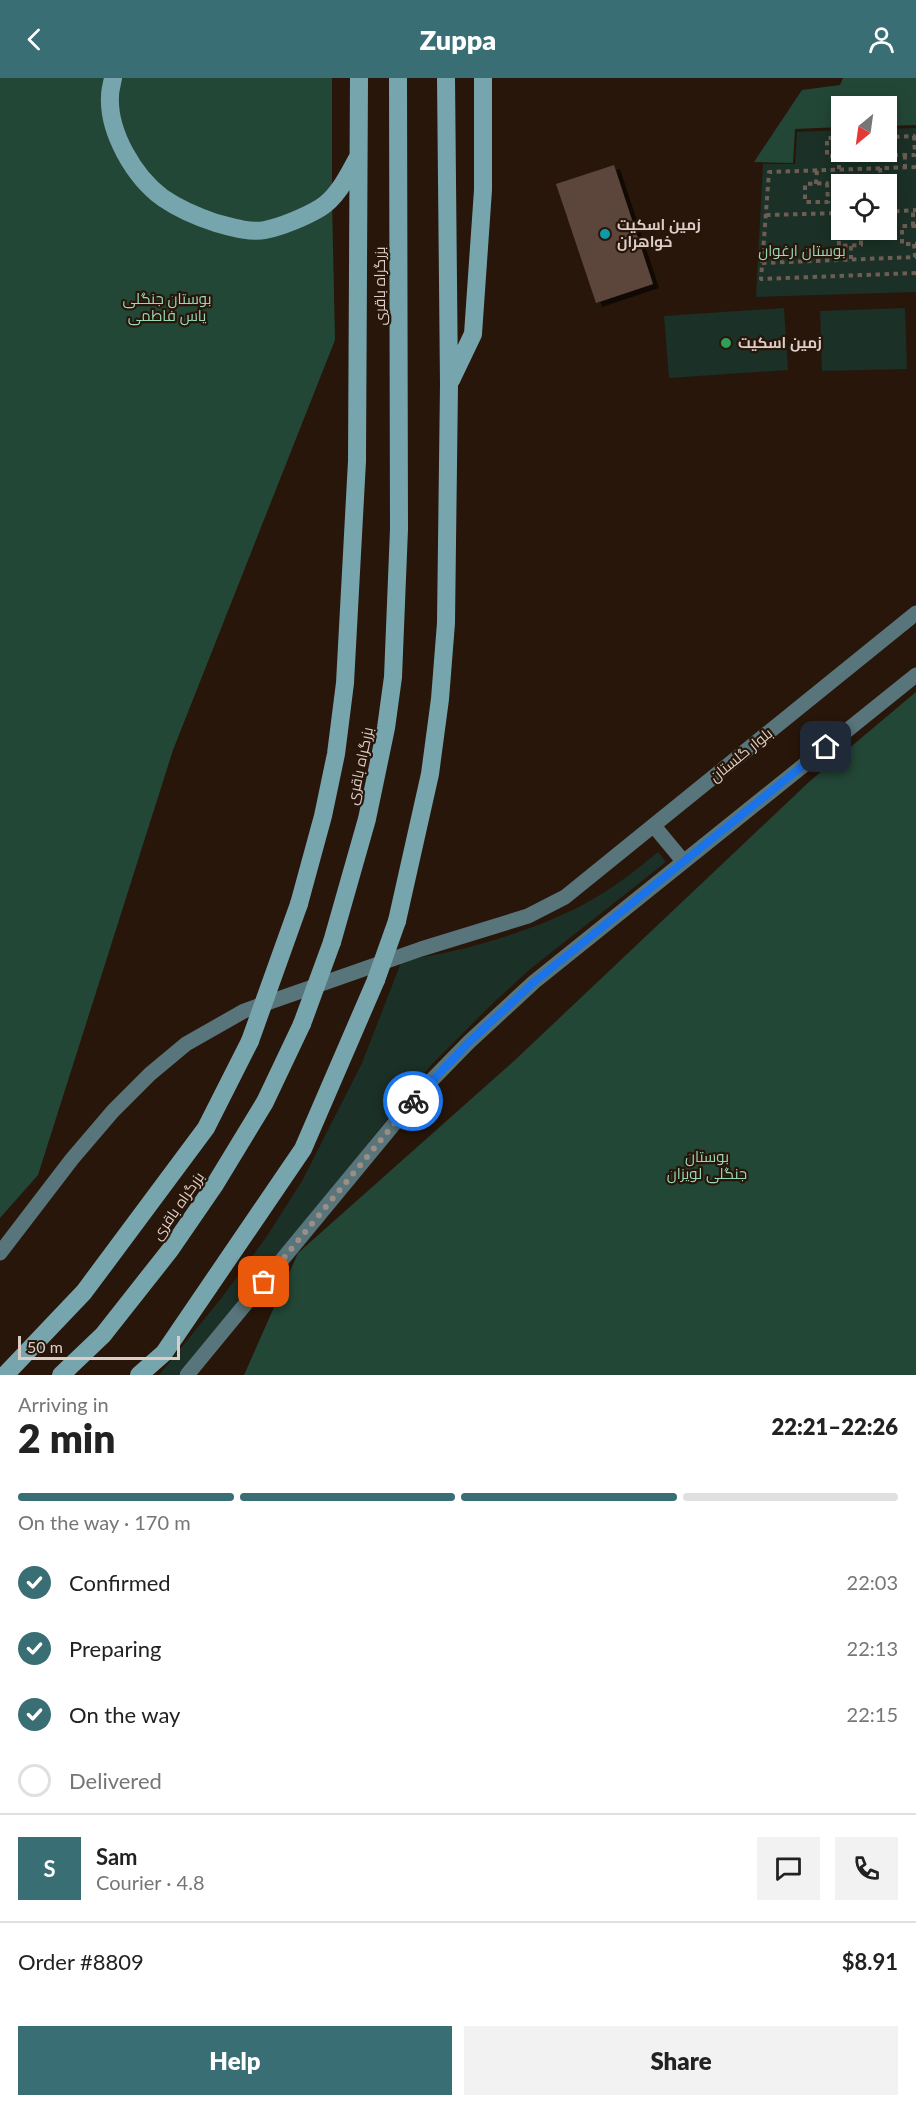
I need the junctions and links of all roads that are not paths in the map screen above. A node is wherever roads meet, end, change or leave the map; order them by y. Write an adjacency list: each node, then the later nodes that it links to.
1 (113, 78): 6 (highway)
2 (359, 78): 6 (highway)
3 (398, 78): 14 (highway, بزرگراه باقری, bridge)
4 (446, 78): 7 (highway)
5 (483, 78): 7 (highway)
6 (359, 156): 13 (highway, bridge)
7 (449, 384): 15 (highway, bridge)
8 (916, 613): 10 (main road, بلوار گلستان)
9 (916, 675): 11 (main road)
10 (654, 826): 11 (main road); 12 (main road, بلوار گلستان)
11 (683, 861): 16 (main road)
12 (0, 1253)
13 (5, 1375)
14 (61, 1375)
15 (139, 1375)
16 (187, 1375)

